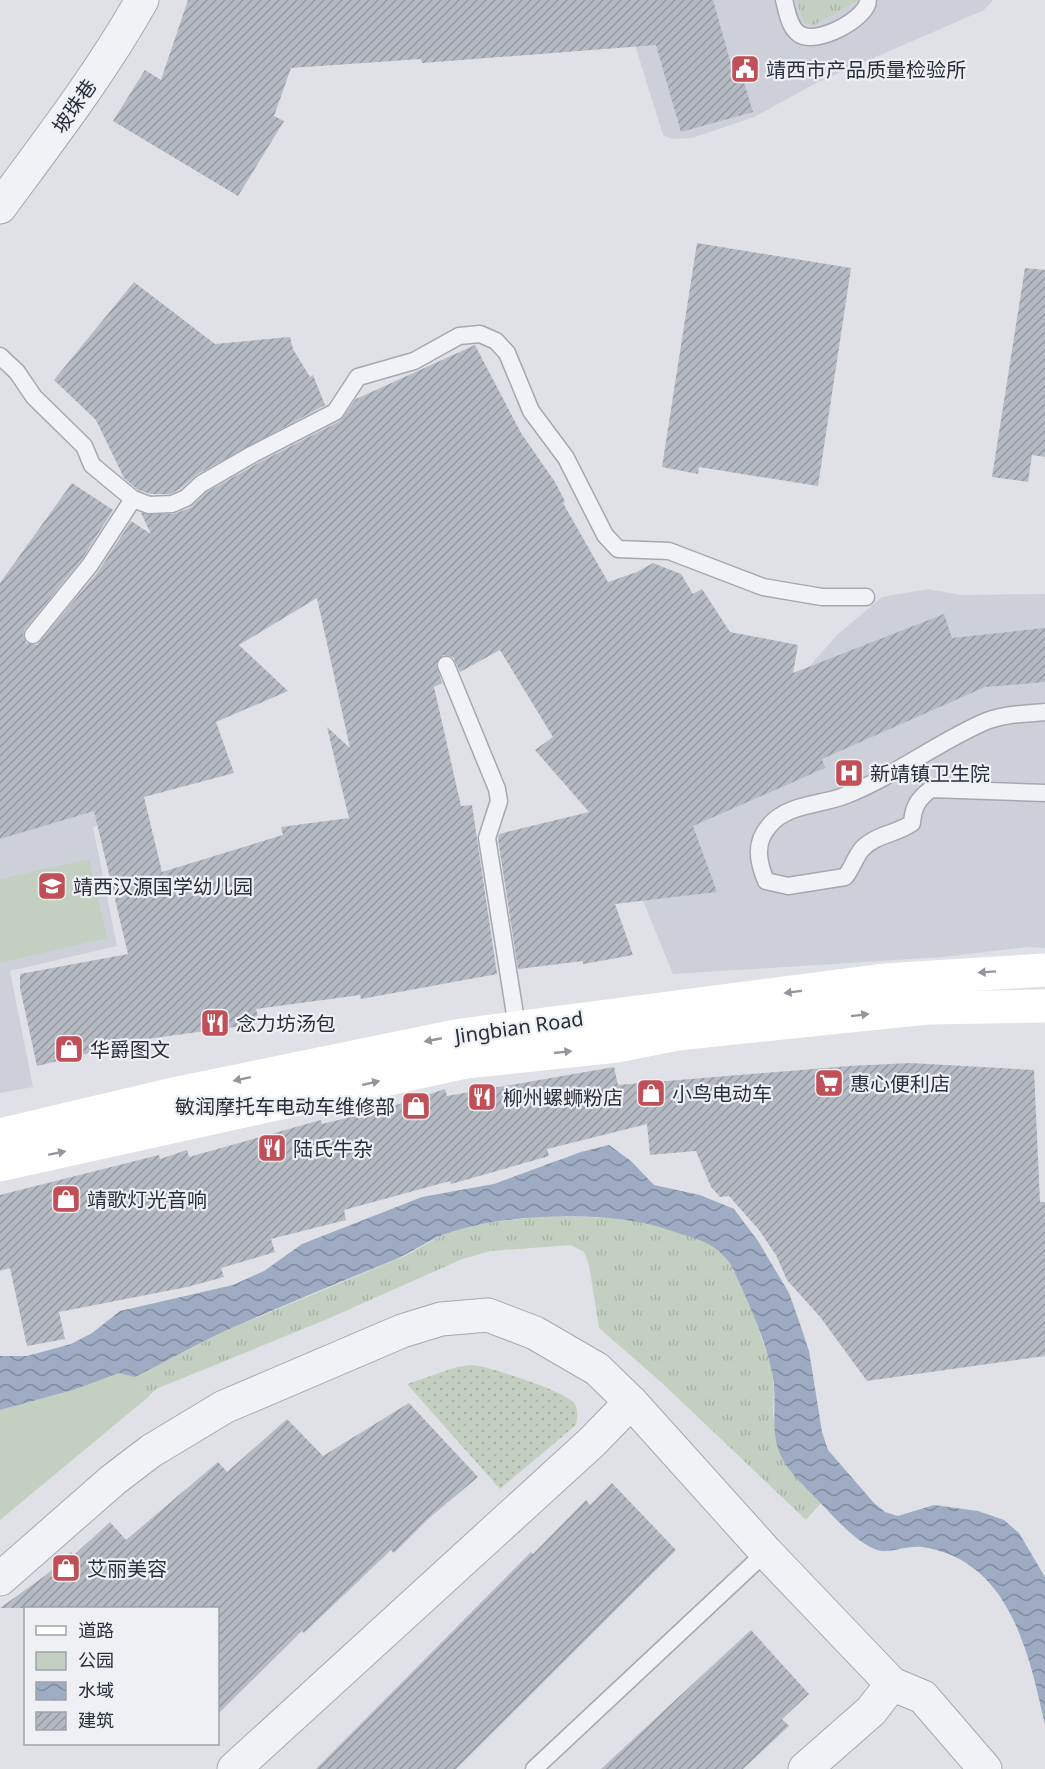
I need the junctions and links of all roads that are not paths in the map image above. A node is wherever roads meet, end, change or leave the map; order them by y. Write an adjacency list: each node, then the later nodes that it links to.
1 (142, 0): 4 (street, 坡珠巷)
2 (784, 0): 3 (lane)
3 (868, 0)
4 (0, 207)
5 (0, 356): 6 (lane)
6 (133, 499): 7 (lane); 8 (lane)
7 (867, 597)
8 (33, 634)
9 (446, 665): 14 (lane)
10 (1045, 712): 11 (lane)
11 (1045, 793)
12 (1045, 970): 14 (main road, Jingbian Road, one-way to 14)
13 (1045, 1006): 16 (main road, Jingbian Road, one-way to 13)
14 (517, 1027): 15 (main road, Jingbian Road, one-way to 15)
15 (0, 1136)
16 (0, 1165)
17 (631, 1402): 18 (street); 19 (street); 21 (street)
18 (766, 1552): 20 (street); 22 (lane)
19 (0, 1579)
20 (892, 1684): 23 (street); 24 (street)
21 (234, 1769)
22 (534, 1769)
23 (805, 1769)
24 (985, 1769)

